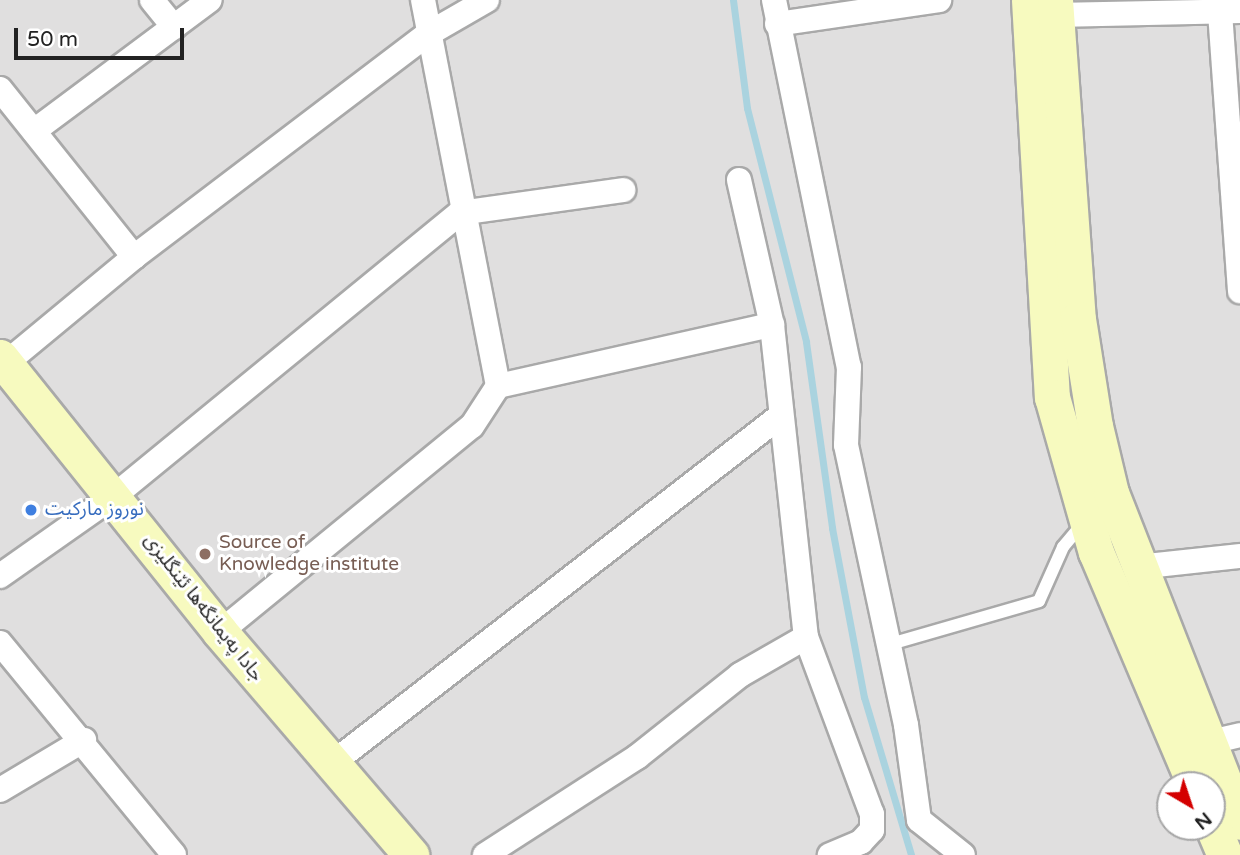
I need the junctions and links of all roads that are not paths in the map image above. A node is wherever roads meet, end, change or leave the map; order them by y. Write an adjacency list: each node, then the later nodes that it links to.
1 (152, 0): 9 (street)
2 (210, 0): 9 (street)
3 (423, 0): 10 (street)
4 (487, 0): 10 (street)
5 (939, 0): 8 (street)
6 (1046, 5): 7 (street); 23 (main road); 25 (main road)
7 (1230, 11): 17 (street)
8 (776, 12): 30 (street)
9 (174, 27): 12 (street)
10 (428, 34): 15 (street); 16 (street)
11 (0, 89): 12 (street)
12 (34, 131): 16 (street)
13 (739, 180): 18 (street)
14 (623, 190): 15 (street)
15 (460, 213): 20 (street); 22 (street)
16 (134, 257): 19 (street)
17 (1240, 291)
18 (772, 325): 20 (street); 21 (street)
19 (2, 363): 22 (main road, جادا په‌يمانگه‌ها ئێنگليزى)
20 (498, 386): 27 (street)
21 (779, 416): 28 (street); 34 (street)
22 (114, 496): 26 (street); 27 (main road, جادا په‌يمانگه‌ها ئێنگليزى)
23 (1087, 518): 30 (lane); 35 (main road)
24 (1240, 556): 25 (street)
25 (1138, 567): 33 (main road)
26 (0, 576)
27 (220, 632): 34 (main road, جادا په‌يمانگه‌ها ئێنگليزى)
28 (807, 637): 40 (street); 41 (street)
29 (0, 643): 32 (street)
30 (887, 645): 42 (street)
31 (1240, 735): 33 (street)
32 (84, 740): 36 (street); 38 (street)
33 (1206, 743): 37 (main road)
34 (330, 765): 39 (main road, جادا په‌يمانگه‌ها ئێنگليزى)
35 (1189, 771)
36 (0, 790)
37 (1240, 822)
38 (174, 855)
39 (411, 855)
40 (485, 855)
41 (830, 855)
42 (963, 855)

